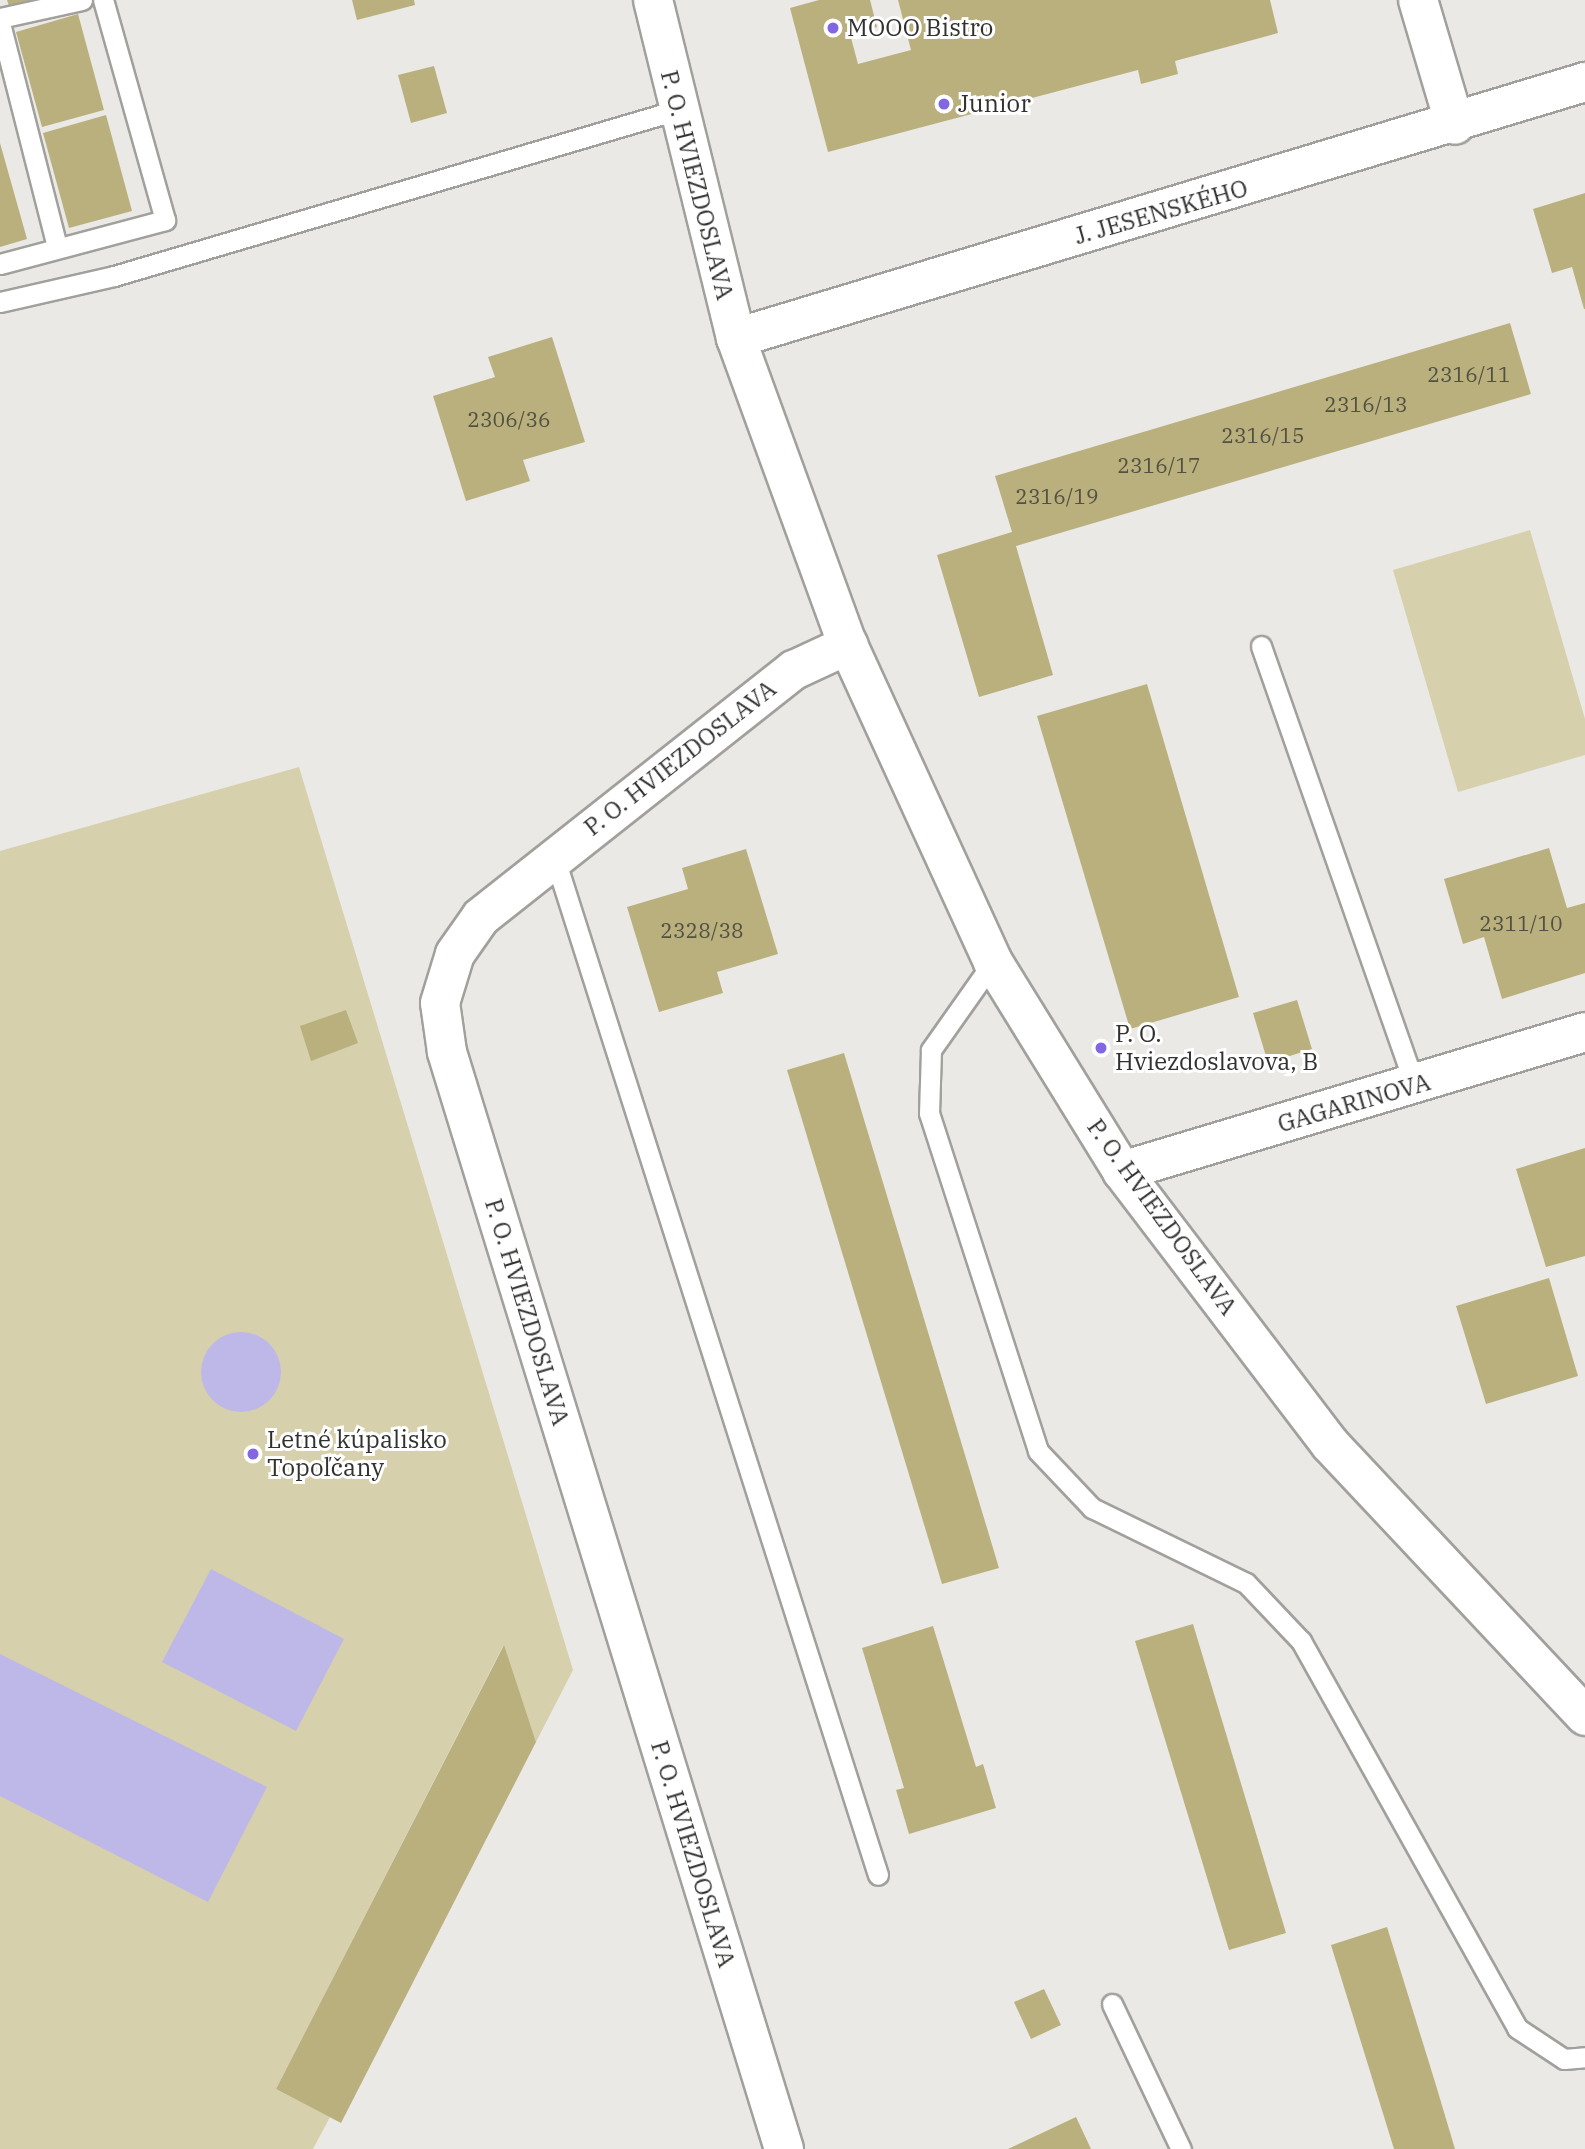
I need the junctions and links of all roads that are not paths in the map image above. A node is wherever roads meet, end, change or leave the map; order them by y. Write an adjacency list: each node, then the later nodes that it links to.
1 (82, 0): 5 (lane)
2 (103, 0): 9 (lane)
3 (653, 0): 7 (street, P. O. HVIEZDOSLAVA)
4 (1418, 0): 8 (street)
5 (0, 21): 9 (lane)
6 (1585, 82): 8 (street, J. JESENSKÉHO)
7 (677, 110): 11 (lane); 12 (street, P. O. HVIEZDOSLAVA)
8 (1455, 125): 12 (street, J. JESENSKÉHO)
9 (57, 247): 10 (lane)
10 (0, 264)
11 (0, 302)
12 (736, 338): 13 (street, P. O. HVIEZDOSLAVA)
13 (848, 645): 15 (street, P. O. HVIEZDOSLAVA); 16 (street, P. O. HVIEZDOSLAVA)
14 (1261, 646): 18 (lane)
15 (554, 856): 21 (lane); 24 (street, P. O. HVIEZDOSLAVA)
16 (993, 962): 19 (street, P. O. HVIEZDOSLAVA); 23 (lane)
17 (1585, 1032): 18 (street, GAGARINOVA)
18 (1415, 1086): 19 (street, GAGARINOVA)
19 (1122, 1171): 20 (street, P. O. HVIEZDOSLAVA)
20 (1585, 1716)
21 (878, 1875)
22 (1112, 2004): 25 (lane)
23 (1585, 2057)
24 (784, 2149)
25 (1181, 2149)

